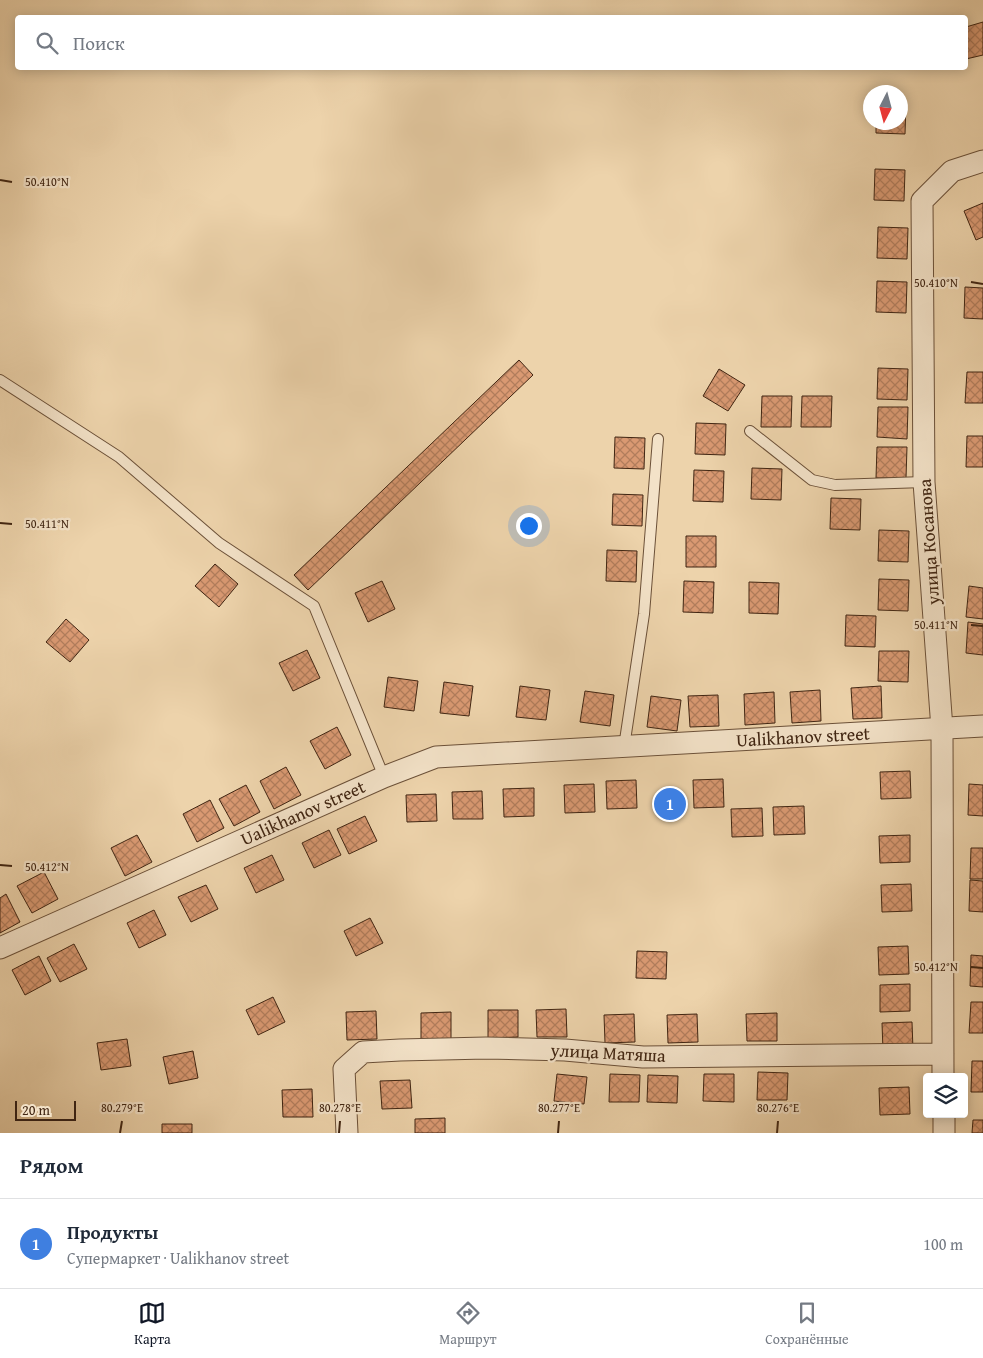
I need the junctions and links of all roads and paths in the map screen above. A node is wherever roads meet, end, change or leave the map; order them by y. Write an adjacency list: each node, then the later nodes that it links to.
1 (983, 161): 5 (street, улица Косанова)
2 (0, 380): 9 (lane)
3 (750, 431): 5 (lane)
4 (658, 439): 8 (lane)
5 (924, 482): 7 (street, улица Косанова)
6 (983, 726): 7 (street, Ualikhanov street)
7 (942, 729): 8 (street, Ualikhanov street); 11 (street, улица Косанова)
8 (624, 747): 9 (street, Ualikhanov street)
9 (384, 777): 10 (street, Ualikhanov street)
10 (0, 948)
11 (943, 1054): 12 (street, улица Косанова); 14 (street, улица Матяша)
12 (943, 1073)
13 (944, 1118): 15 (street)
14 (347, 1133)
15 (944, 1133)

